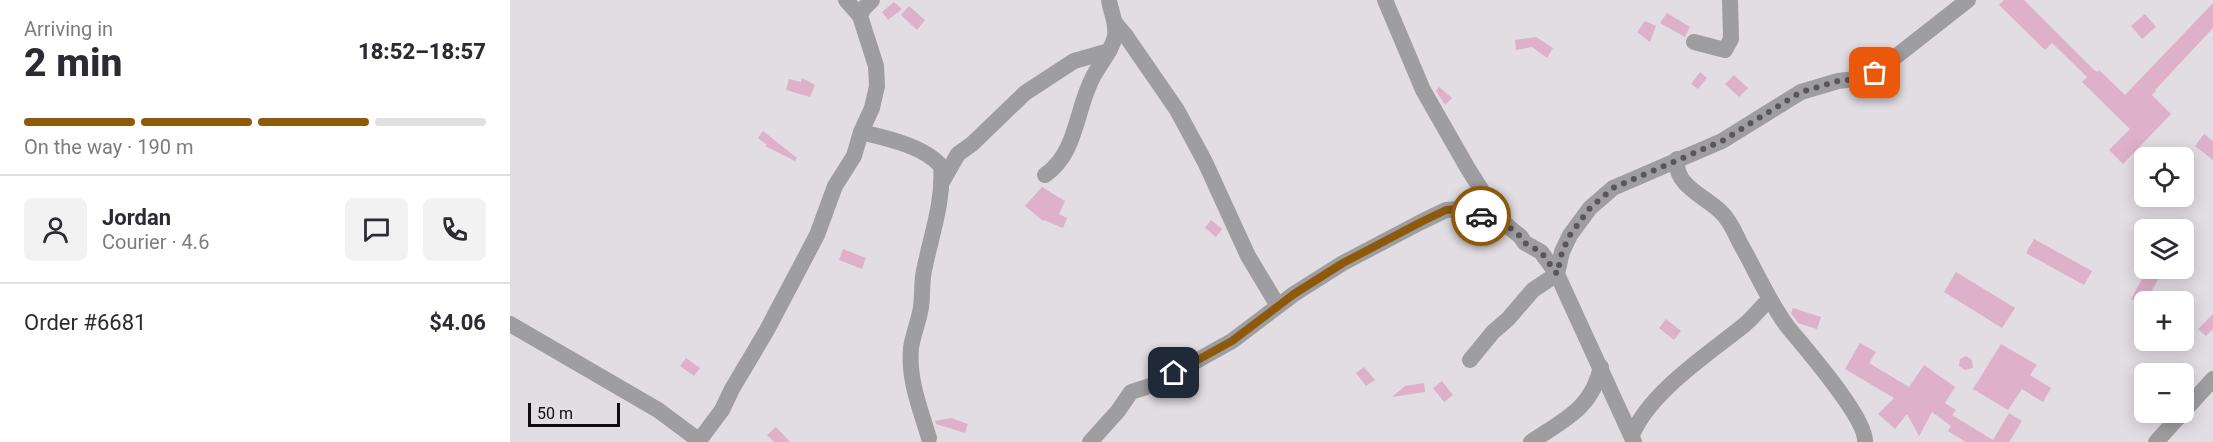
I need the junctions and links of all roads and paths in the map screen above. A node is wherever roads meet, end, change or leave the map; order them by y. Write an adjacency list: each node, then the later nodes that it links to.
1 (846, 0): 7 (street)
2 (872, 0): 7 (street)
3 (1109, 0): 8 (street)
4 (1385, 0): 15 (street)
5 (1730, 0): 9 (street)
6 (1968, 0): 12 (street)
7 (860, 16): 11 (street)
8 (1115, 23): 10 (street); 18 (street)
9 (1694, 42)
10 (1109, 51): 13 (street); 14 (street)
11 (861, 132): 14 (street); 25 (street)
12 (1677, 159): 16 (street); 17 (street)
13 (1045, 175)
14 (942, 182): 24 (street)
15 (1507, 225): 16 (street); 18 (street)
16 (1557, 274): 20 (street); 21 (street)
17 (1769, 300): 23 (street); 28 (street)
18 (1278, 306): 26 (street)
19 (510, 324): 25 (street)
20 (1470, 360)
21 (1600, 368): 23 (street); 27 (street)
22 (2213, 379): 29 (street)
23 (1629, 437)
24 (929, 438)
25 (697, 442)
26 (1090, 442)
27 (1531, 442)
28 (1865, 442)
29 (2156, 442)

